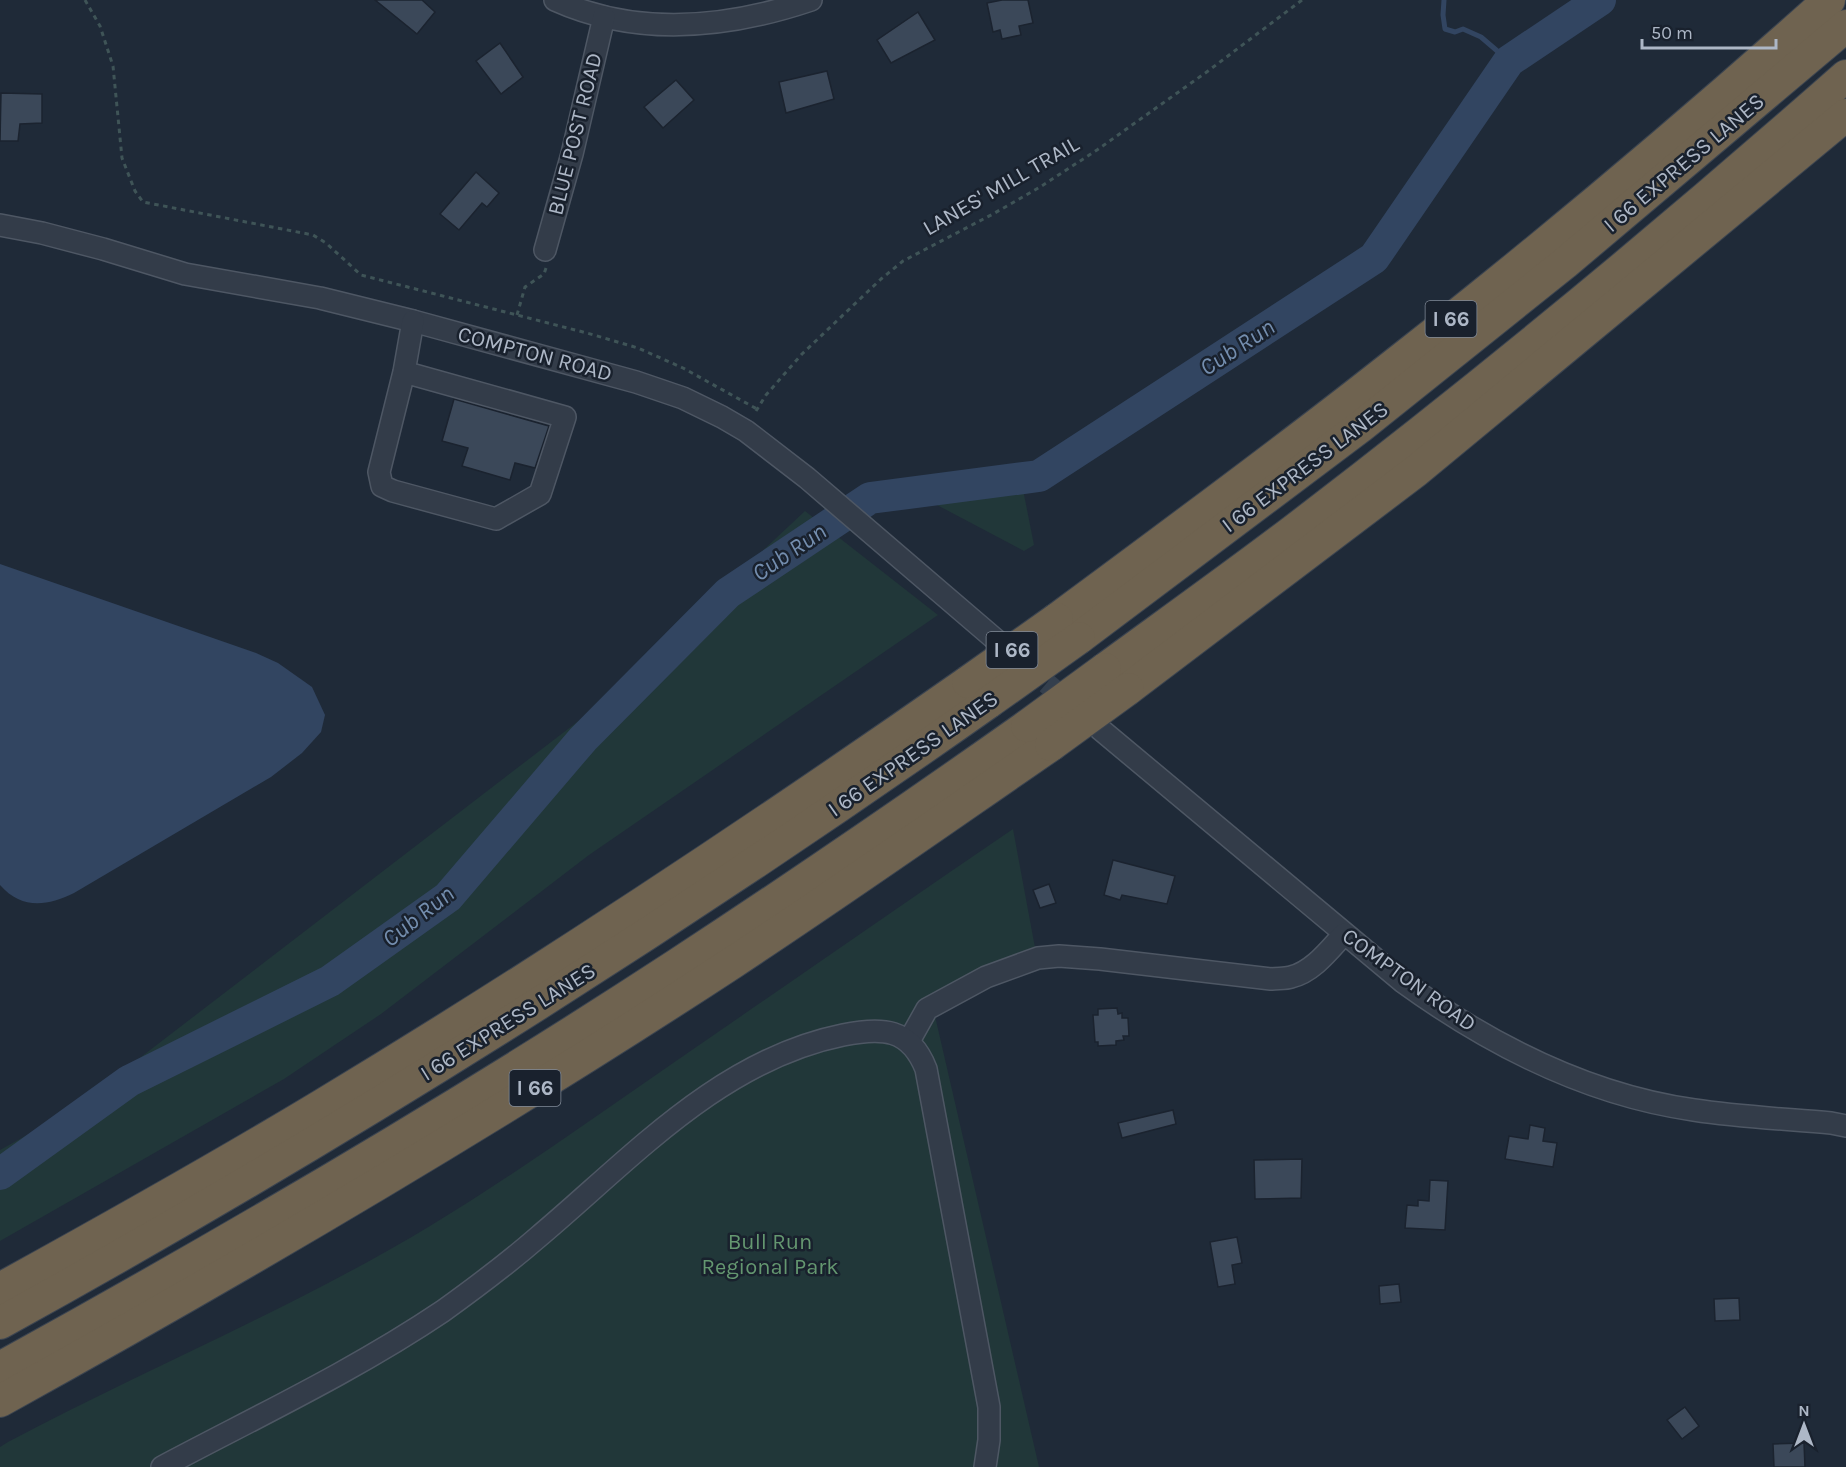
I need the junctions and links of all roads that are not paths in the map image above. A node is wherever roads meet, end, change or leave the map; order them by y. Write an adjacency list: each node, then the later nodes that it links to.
1 (555, 0): 4 (street)
2 (811, 0): 4 (street)
3 (1829, 0): 12 (highway, I 66)
4 (604, 17): 9 (street, BLUE POST ROAD)
5 (1846, 26): 12 (highway, I 66 EXPRESS LANES)
6 (1846, 76): 14 (highway, I 66 EXPRESS LANES)
7 (1846, 115): 14 (highway, I 66)
8 (0, 225): 10 (street, COMPTON ROAD)
9 (545, 250)
10 (412, 321): 11 (street); 13 (street, COMPTON ROAD)
11 (404, 372): 11 (street)
12 (1068, 628): 15 (highway, I 66, bridge)
13 (996, 640)
14 (1116, 679): 22 (highway, I 66 EXPRESS LANES, bridge); 23 (highway, I 66, bridge)
15 (978, 692): 20 (highway, I 66); 21 (highway, I 66 EXPRESS LANES)
16 (1100, 729): 17 (street, COMPTON ROAD)
17 (1344, 934): 18 (street); 19 (street, COMPTON ROAD)
18 (909, 1041): 24 (street); 25 (street)
19 (1846, 1126)
20 (0, 1289)
21 (0, 1323)
22 (0, 1368)
23 (0, 1401)
24 (175, 1464)
25 (985, 1467)

